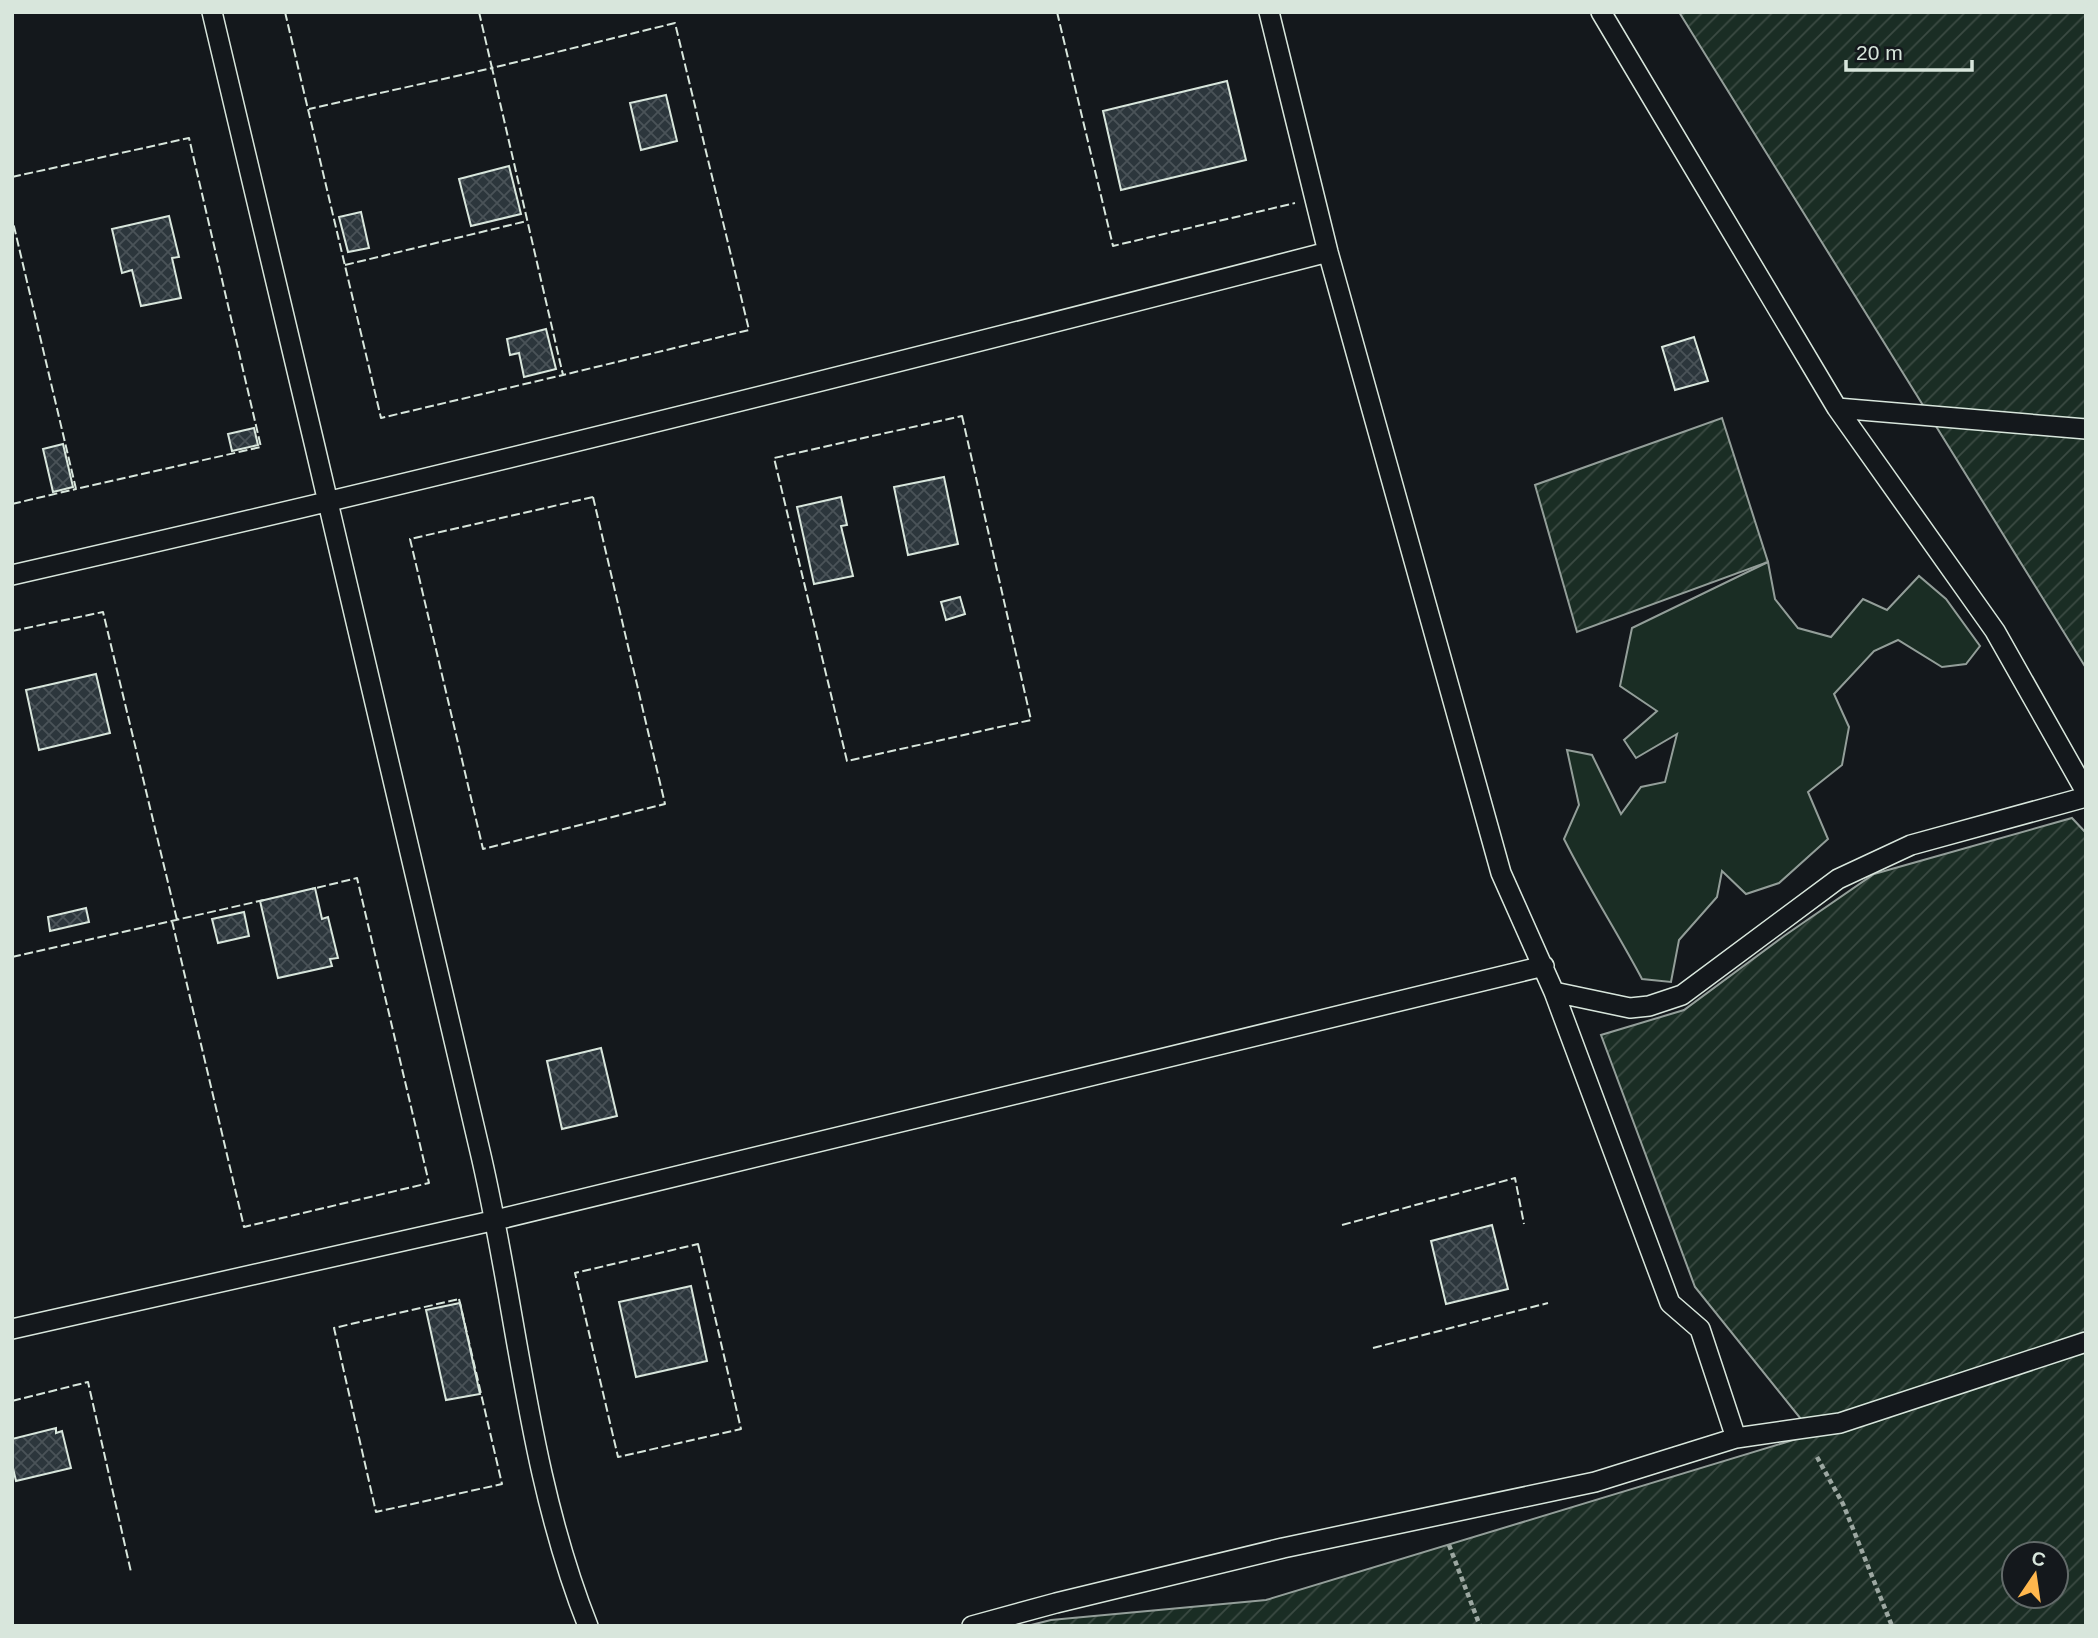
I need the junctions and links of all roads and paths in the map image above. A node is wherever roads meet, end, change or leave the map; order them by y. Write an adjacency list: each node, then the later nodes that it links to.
1 (212, 12): 7 (lane)
2 (1269, 12): 4 (lane)
3 (1601, 12): 5 (lane)
4 (1328, 252): 7 (lane); 10 (lane)
5 (1837, 408): 6 (lane); 9 (lane)
6 (2086, 429)
7 (329, 503): 8 (lane); 12 (lane)
8 (12, 575)
9 (2086, 794): 11 (lane)
10 (1544, 966): 11 (lane); 12 (lane)
11 (1554, 992): 16 (lane)
12 (496, 1220): 13 (lane); 18 (lane)
13 (12, 1329)
14 (2086, 1342): 15 (lane)
15 (1802, 1429): 16 (lane); 21 (path)
16 (1736, 1438): 17 (lane)
17 (1438, 1515): 19 (lane); 20 (path)
18 (588, 1626)
19 (972, 1626)
20 (1480, 1626)
21 (1892, 1626)

